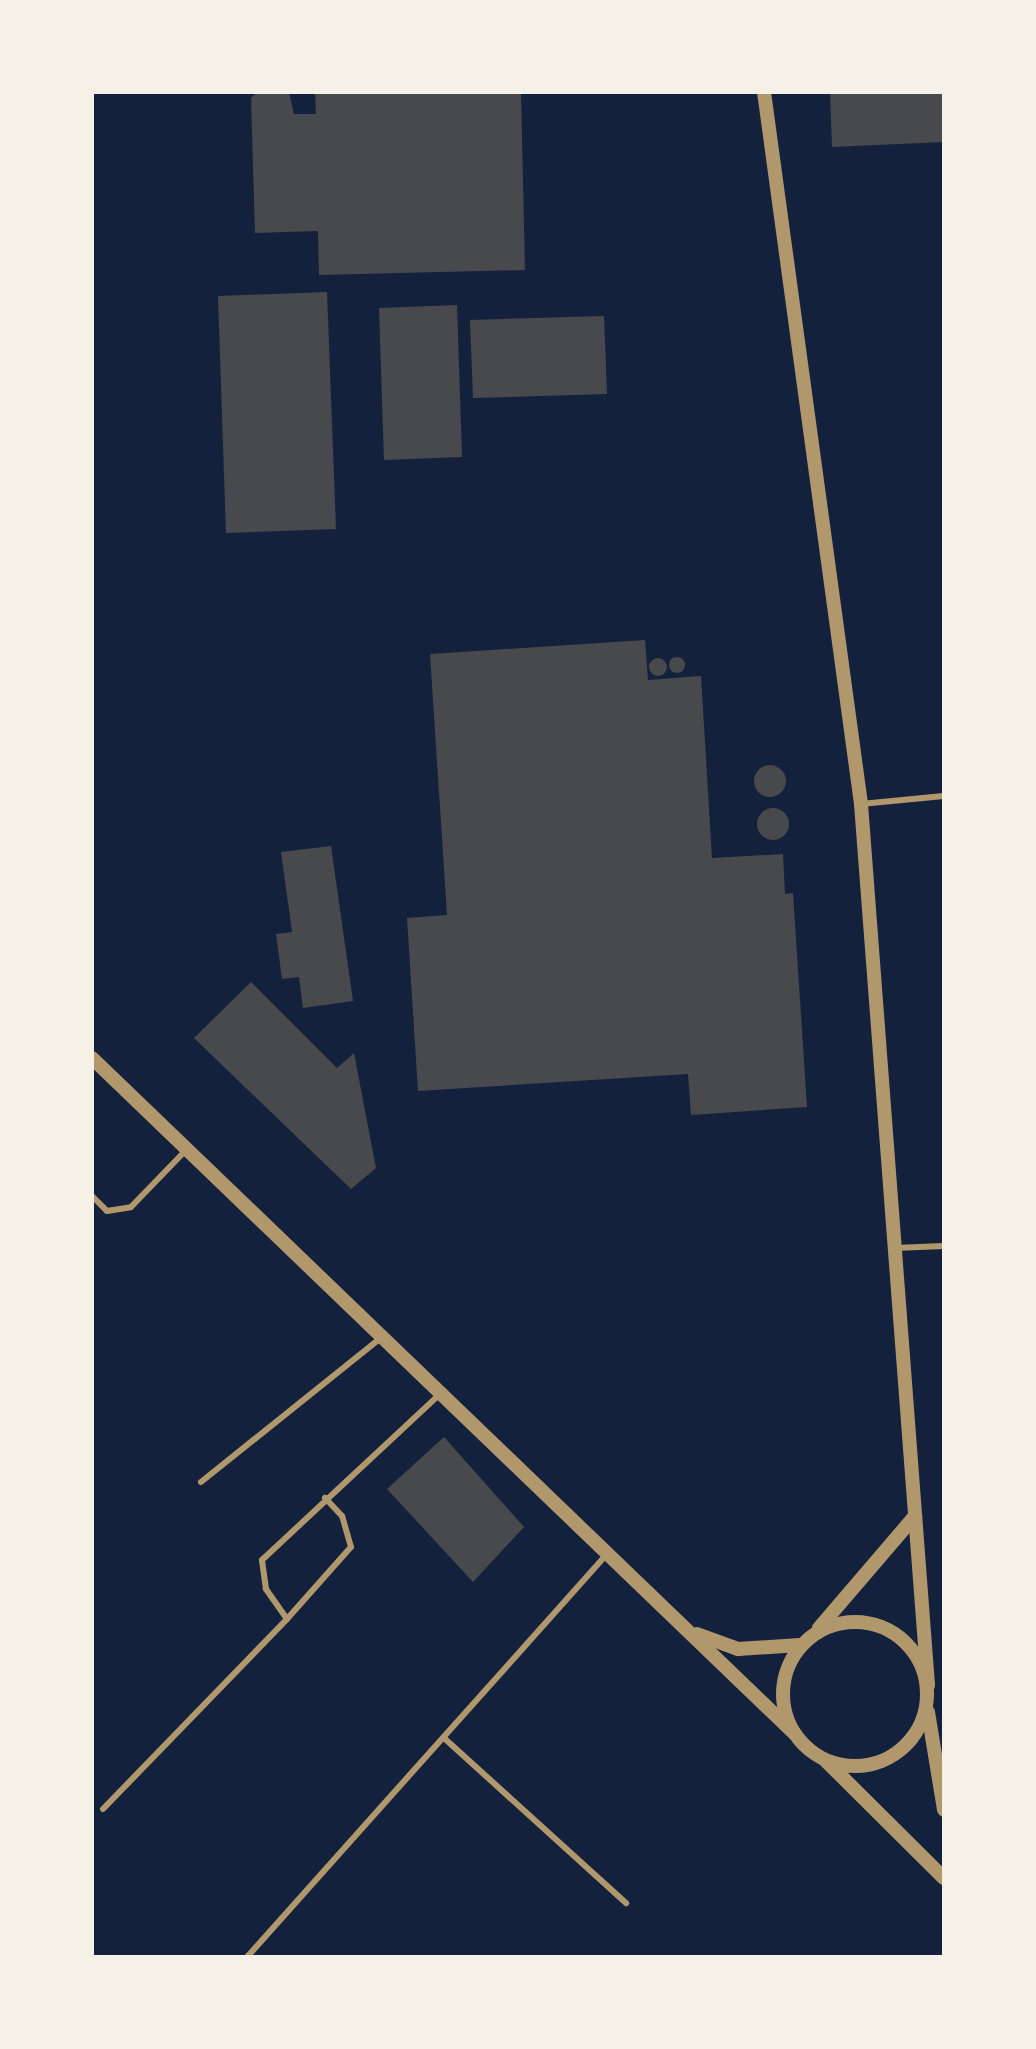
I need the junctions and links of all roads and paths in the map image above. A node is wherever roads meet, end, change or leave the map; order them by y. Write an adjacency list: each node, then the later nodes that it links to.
1 (764, 92): 3 (street)
2 (944, 796): 3 (lane)
3 (861, 804): 8 (street)
4 (92, 1058): 5 (street)
5 (187, 1149): 6 (lane); 9 (street)
6 (92, 1196)
7 (944, 1246): 8 (lane)
8 (895, 1248): 13 (street)
9 (382, 1337): 10 (street); 11 (lane)
10 (441, 1393): 12 (lane); 14 (street)
11 (201, 1482)
12 (325, 1498): 15 (lane); 15 (lane)
13 (915, 1516): 17 (street); 19 (street)
14 (608, 1553): 16 (street); 22 (lane)
15 (287, 1619): 24 (lane)
16 (689, 1631): 18 (street); 21 (street)
17 (816, 1632): 18 (street); 19 (street)
18 (800, 1645): 21 (street)
19 (928, 1685): 20 (street)
20 (927, 1705): 23 (street); 25 (street)
21 (795, 1734): 23 (street)
22 (444, 1738): 27 (lane); 28 (lane)
23 (823, 1758): 26 (street)
24 (103, 1809)
25 (944, 1810)
26 (944, 1878)
27 (626, 1903)
28 (247, 1957)

